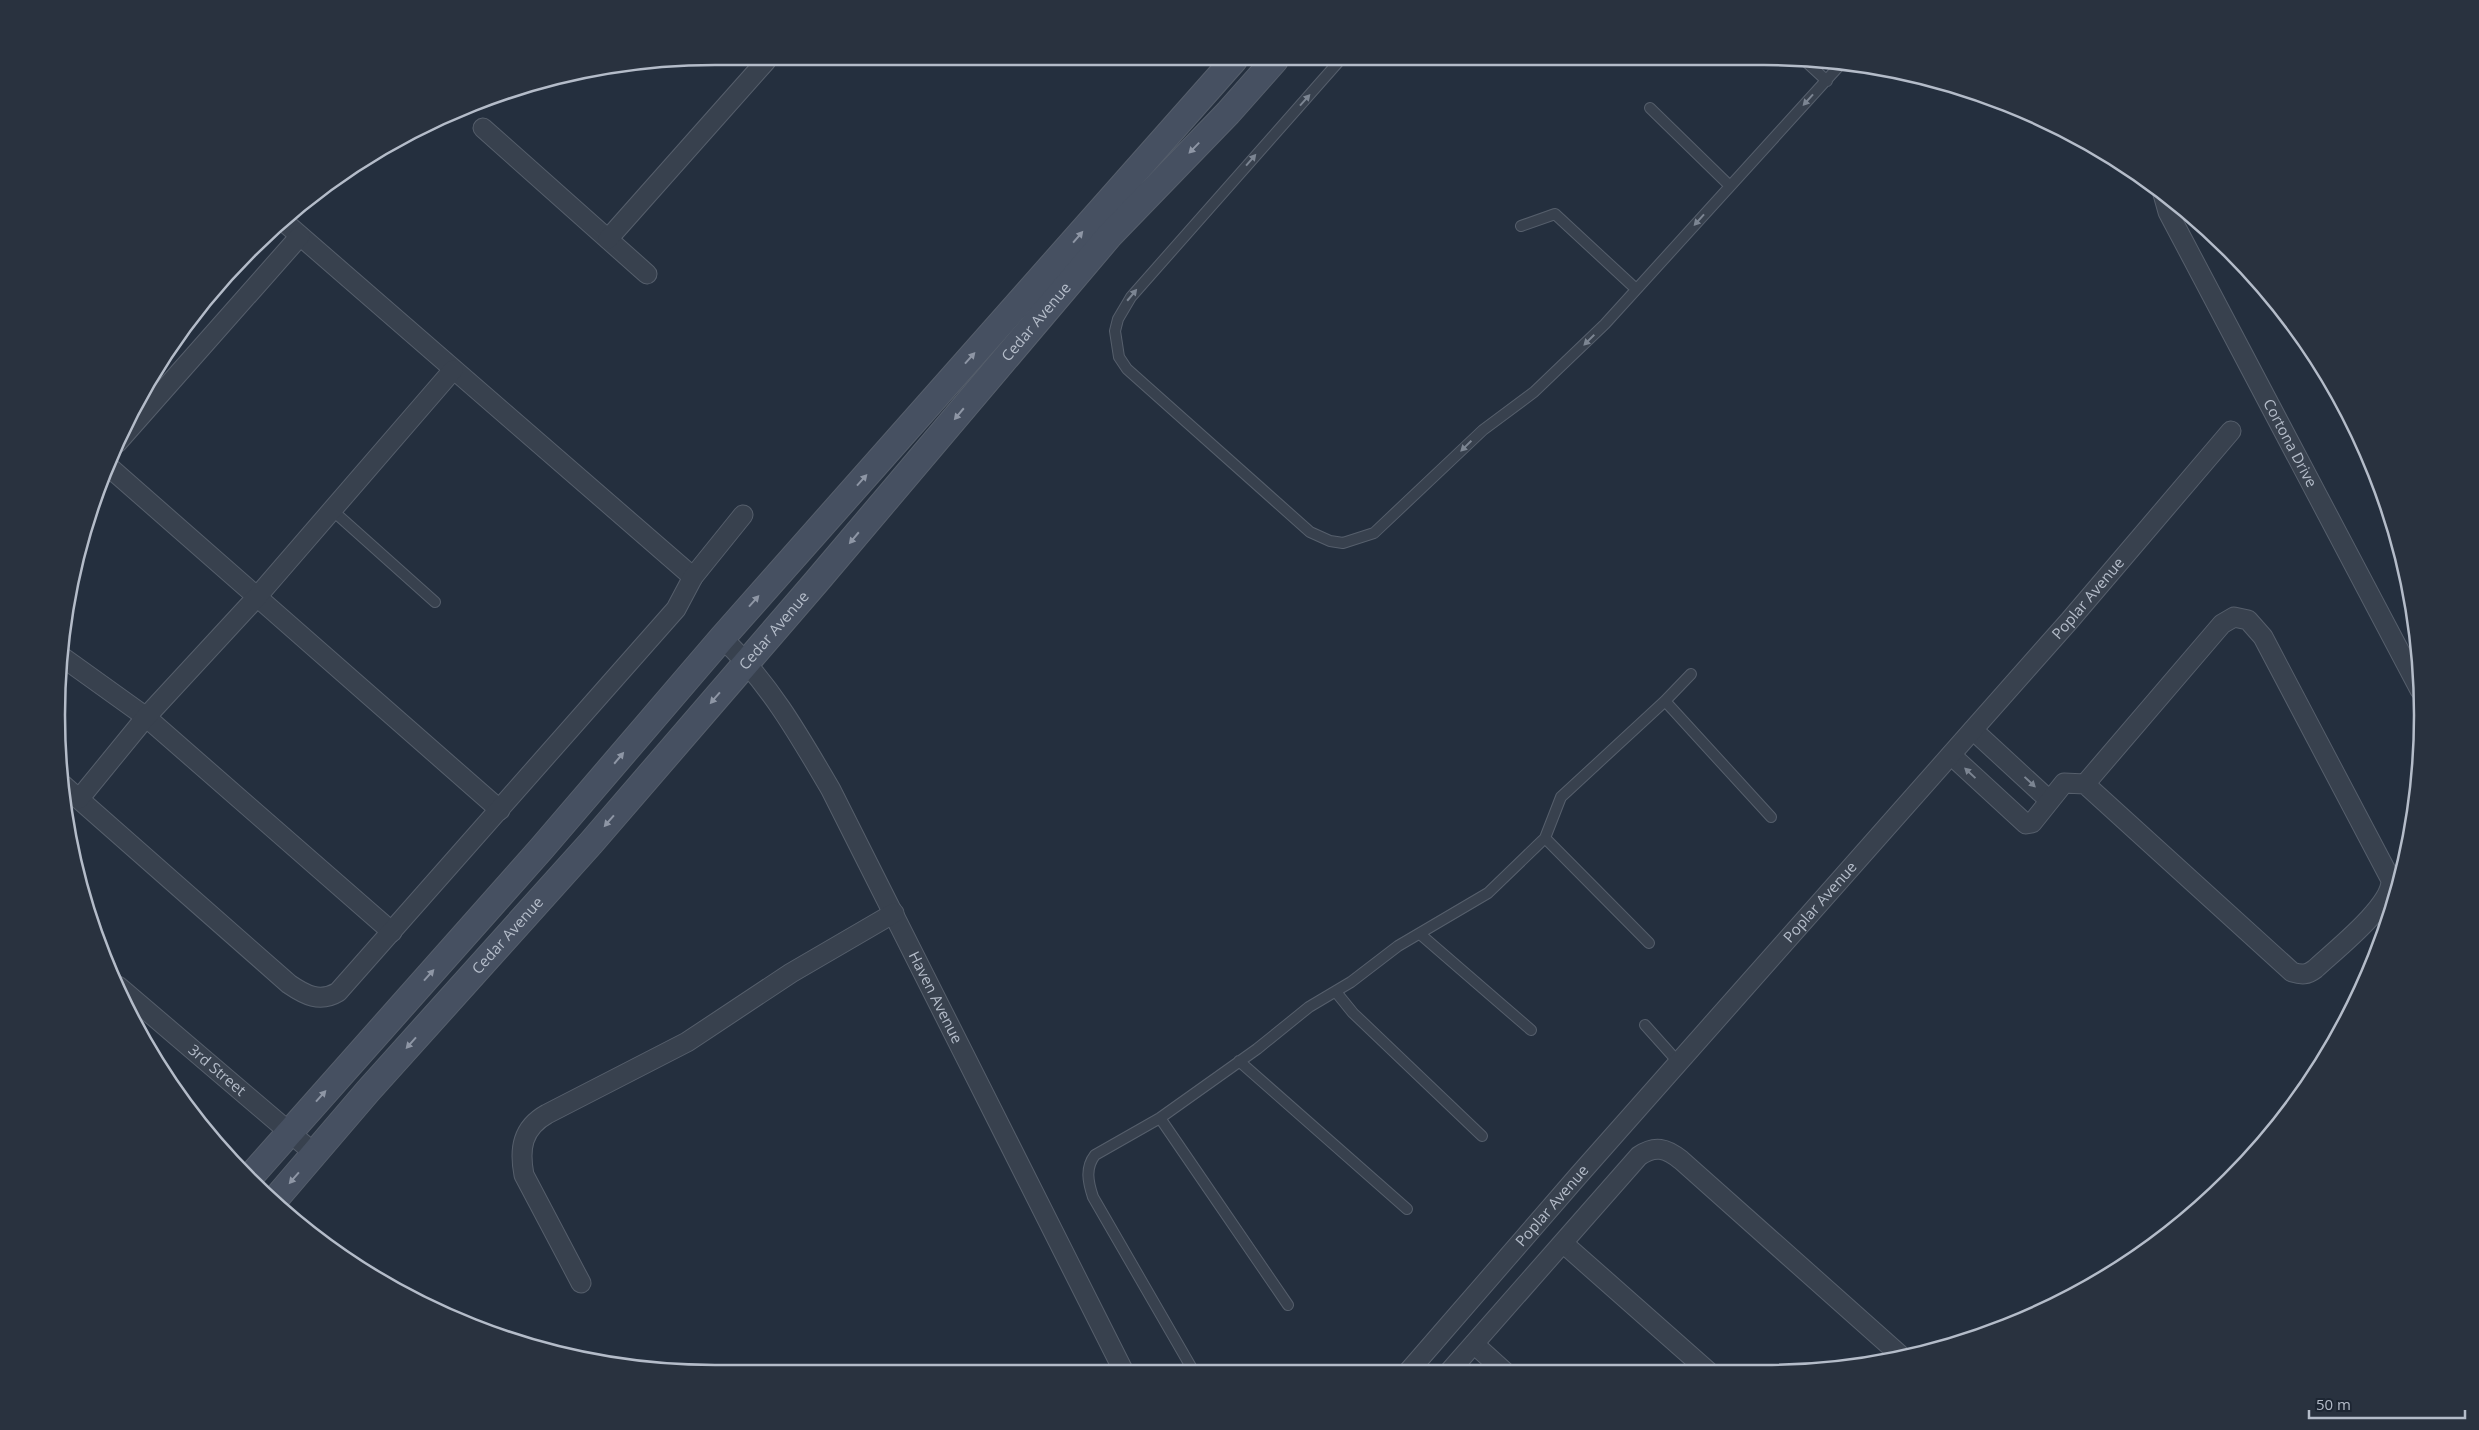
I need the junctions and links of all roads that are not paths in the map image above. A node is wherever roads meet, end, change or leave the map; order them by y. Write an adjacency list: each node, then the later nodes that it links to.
1 (759, 65): 15 (street)
2 (1230, 65): 18 (main road, Cedar Avenue, one-way to 2)
3 (1271, 65): 19 (main road, Cedar Avenue, one-way to 19)
4 (1336, 65): 17 (lane, one-way to 4)
5 (1811, 66): 7 (lane)
6 (1836, 69): 7 (lane)
7 (1826, 81): 10 (lane, one-way to 10)
8 (1650, 108): 10 (lane)
9 (483, 128): 15 (street)
10 (1730, 186): 17 (lane, one-way to 17)
11 (2166, 204): 33 (street, Cortona Drive)
12 (287, 225): 14 (street)
13 (1521, 226): 17 (lane)
14 (300, 236): 20 (street); 21 (street)
15 (608, 239): 16 (street)
16 (647, 274)
17 (1636, 289)
18 (995, 330): 19 (main road); 29 (main road, Cedar Avenue, one-way to 18)
19 (1015, 348): 31 (main road, Cedar Avenue, one-way to 31)
20 (454, 370): 24 (street); 26 (street)
21 (135, 423)
22 (2231, 432): 36 (street, Poplar Avenue)
23 (112, 470): 27 (street)
24 (331, 509): 27 (street); 28 (lane)
25 (743, 516): 26 (street)
26 (693, 577): 42 (street)
27 (256, 598): 35 (street); 42 (street)
28 (435, 602)
29 (722, 638): 31 (street, Haven Avenue); 58 (main road, Cedar Avenue, one-way to 29)
30 (67, 661): 35 (street)
31 (747, 662): 47 (street, Haven Avenue); 60 (main road, Cedar Avenue, one-way to 60)
32 (1691, 674): 34 (lane)
33 (2413, 677)
34 (1665, 701): 43 (lane); 44 (lane)
35 (146, 718): 40 (street); 48 (street)
36 (1973, 730): 37 (street, Poplar Avenue); 41 (street, one-way to 41)
37 (1951, 755): 41 (street, one-way to 37); 56 (street, Poplar Avenue)
38 (2085, 784): 41 (street); 45 (street); 46 (street)
39 (70, 792): 40 (street)
40 (78, 799): 48 (street)
41 (2049, 800)
42 (500, 810): 48 (street)
43 (1771, 817)
44 (1545, 838): 49 (lane); 50 (lane)
45 (2390, 890)
46 (2390, 890)
47 (894, 912): 65 (street); 69 (street, Haven Avenue)
48 (392, 932)
49 (1420, 934): 51 (lane); 54 (lane)
50 (1649, 943)
51 (1336, 992): 55 (lane); 59 (lane)
52 (129, 995): 58 (street, 3rd Street)
53 (1645, 1025): 56 (lane)
54 (1531, 1030)
55 (1239, 1061): 57 (lane); 63 (lane)
56 (1678, 1062): 71 (street, Poplar Avenue)
57 (1160, 1118): 66 (lane); 70 (lane)
58 (288, 1133): 60 (street, 3rd Street); 61 (main road, Cedar Avenue)
59 (1482, 1136)
60 (315, 1154): 62 (main road, Cedar Avenue, one-way to 62)
61 (253, 1173)
62 (278, 1196)
63 (1407, 1209)
64 (1563, 1243): 67 (street); 68 (street); 74 (street)
65 (581, 1283)
66 (1288, 1305)
67 (1474, 1344): 72 (street); 73 (street)
68 (1896, 1352)
69 (1120, 1365)
70 (1190, 1365)
71 (1414, 1365)
72 (1455, 1365)
73 (1497, 1365)
74 (1701, 1365)

